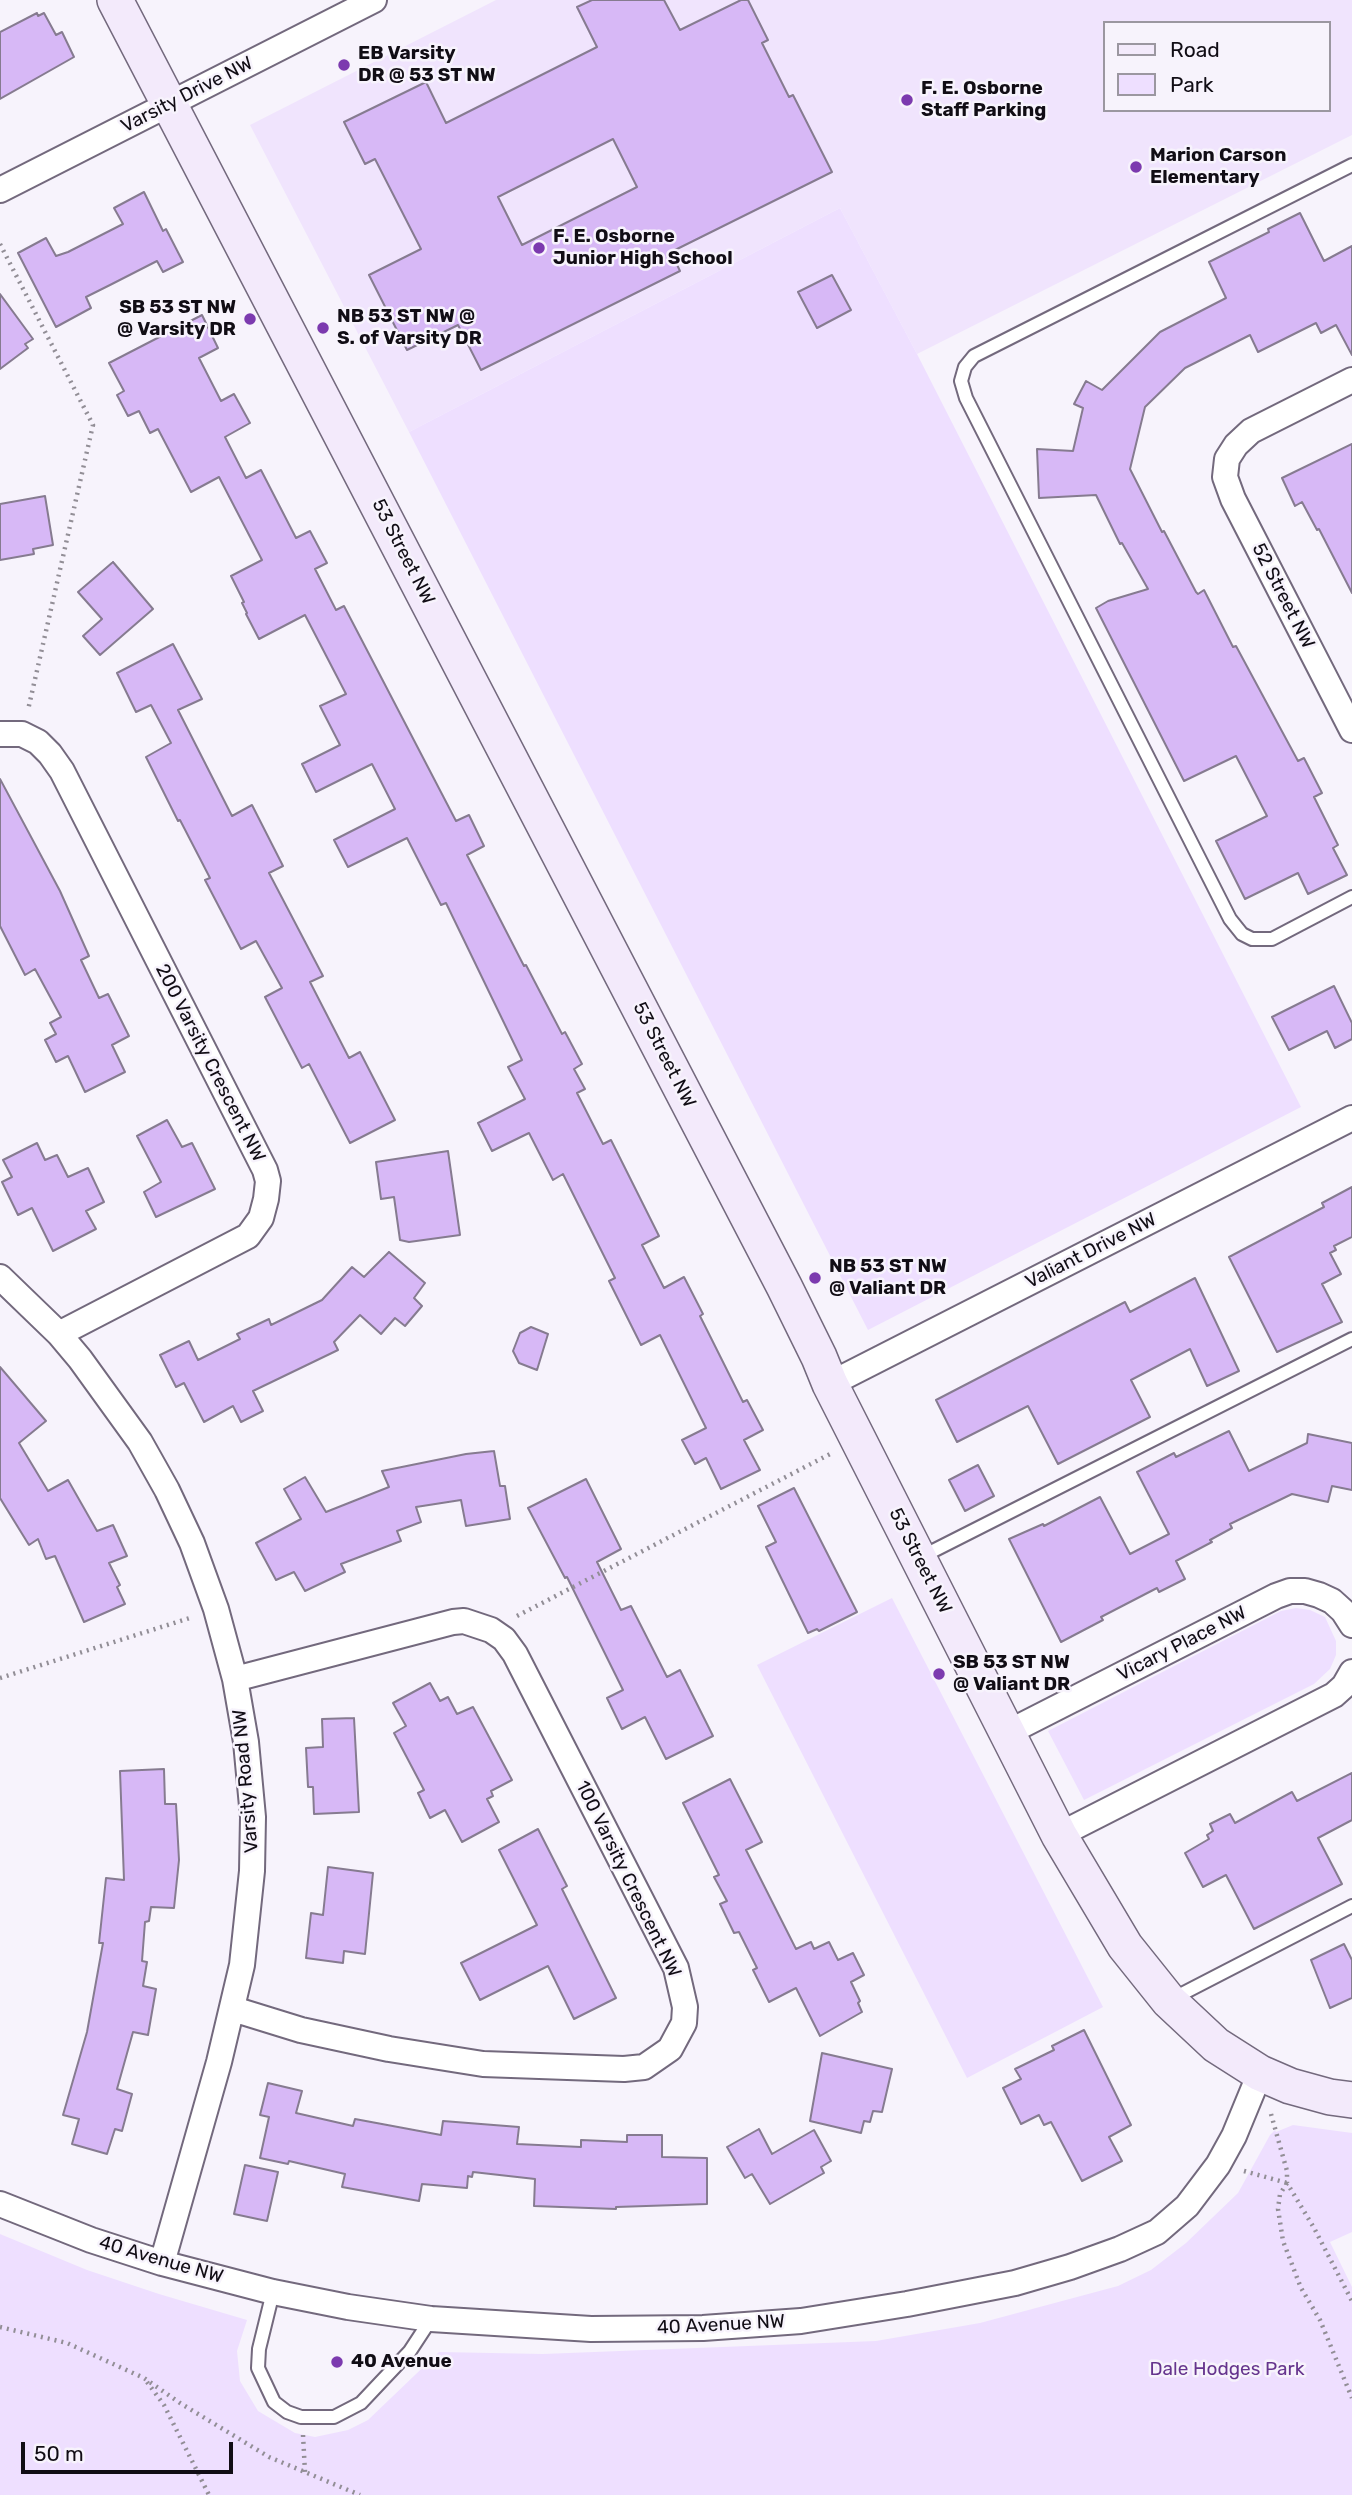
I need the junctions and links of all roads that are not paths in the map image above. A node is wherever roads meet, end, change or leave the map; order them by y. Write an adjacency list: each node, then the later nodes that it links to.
1 (115, 0): 3 (street, 53 Street NW)
2 (374, 0): 3 (street, Varsity Drive NW)
3 (170, 104): 5 (street, Varsity Drive NW); 14 (street, 53 Street NW)
4 (1352, 165): 9 (lane)
5 (0, 190)
6 (1352, 380): 7 (street, 52 Street NW)
7 (1352, 730)
8 (11, 734): 12 (street, 200 Varsity Crescent NW)
9 (1352, 897)
10 (1352, 1118): 14 (street, Valiant Drive NW)
11 (0, 1277): 12 (street, Varsity Road NW)
12 (59, 1334): 18 (street, Varsity Road NW)
13 (1352, 1339): 15 (lane)
14 (830, 1384): 15 (street, 53 Street NW)
15 (919, 1559): 19 (street, 53 Street NW)
16 (1352, 1625): 19 (street, Vicary Place NW)
17 (1352, 1672): 20 (street)
18 (235, 1679): 23 (street, Varsity Road NW); 23 (street, 100 Varsity Crescent NW)
19 (1007, 1733): 20 (street, 53 Street NW)
20 (1059, 1835): 22 (street, 53 Street NW)
21 (1352, 1906): 22 (lane)
22 (1169, 2001): 24 (street, 53 Street NW)
23 (233, 2009): 27 (street, Varsity Road NW)
24 (1260, 2073): 25 (street); 29 (street, 40 Avenue NW)
25 (1352, 2100)
26 (0, 2204): 27 (street, 40 Avenue NW)
27 (162, 2263): 28 (street, 40 Avenue NW)
28 (273, 2292): 29 (street, 40 Avenue NW); 29 (lane)
29 (431, 2319)

